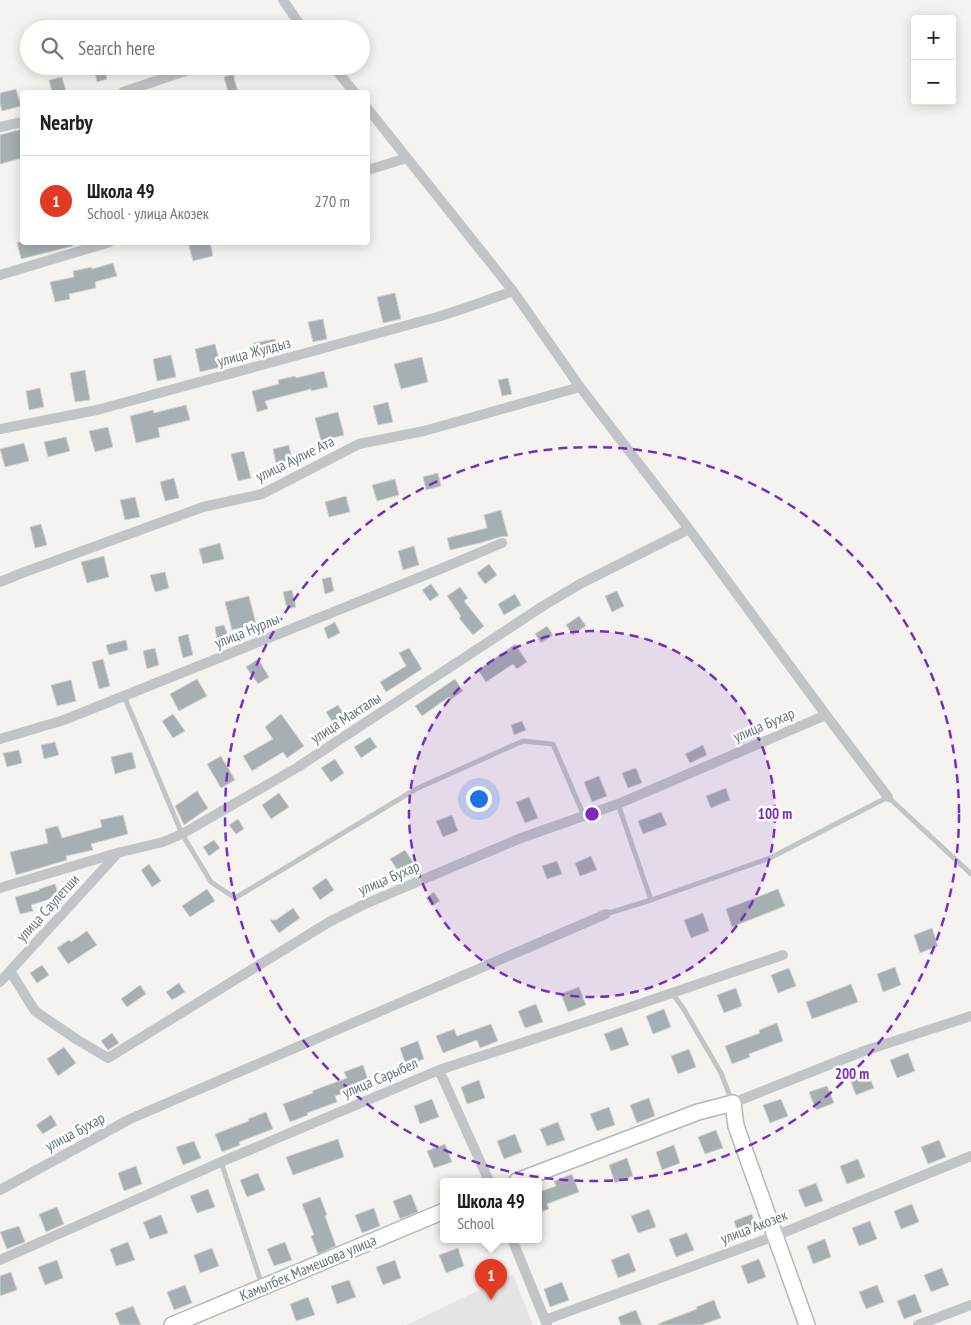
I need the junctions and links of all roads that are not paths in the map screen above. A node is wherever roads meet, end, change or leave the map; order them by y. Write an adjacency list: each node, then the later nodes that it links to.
1 (283, 0): 2 (street)
2 (297, 20)
3 (173, 75): 5 (street)
4 (340, 75): 6 (street)
5 (129, 90)
6 (352, 90)
7 (370, 111): 10 (street)
8 (20, 122): 9 (street)
9 (0, 127)
10 (408, 158): 11 (street); 14 (street)
11 (370, 169)
12 (100, 245): 13 (street)
13 (0, 276)
14 (513, 291): 15 (street); 16 (street, улица Жулдыз)
15 (580, 387): 17 (street); 19 (street, улица Аулие Ата)
16 (0, 429)
17 (689, 529): 21 (street); 26 (street, улица Макталы)
18 (502, 543): 20 (street, улица Нурлы)
19 (0, 582)
20 (124, 696): 22 (street, улица Нурлы); 26 (lane)
21 (826, 715): 23 (street); 24 (street, улица Бухар)
22 (0, 739)
23 (888, 797): 28 (lane); 30 (lane)
24 (618, 804): 25 (street, улица Бухар); 30 (lane)
25 (584, 817): 26 (lane); 33 (street, улица Бухар)
26 (182, 834): 27 (street, улица Макталы)
27 (118, 853): 29 (street, улица Макталы); 33 (street, улица Саулетши)
28 (971, 874)
29 (0, 888)
30 (651, 900): 31 (lane)
31 (606, 914): 43 (street, улица Бухар)
32 (783, 955): 35 (street, улица Сарыбел)
33 (10, 971): 34 (street, улица Саулетши)
34 (0, 982)
35 (672, 993): 37 (street, улица Сарыбел); 38 (lane)
36 (971, 1016): 38 (street)
37 (439, 1070): 40 (street, улица Сарыбел); 41 (street)
38 (733, 1103): 42 (street); 45 (street)
39 (971, 1156): 45 (street, улица Акозек)
40 (221, 1162): 47 (street, улица Сарыбел); 48 (lane)
41 (488, 1178)
42 (526, 1178)
43 (0, 1190)
44 (440, 1213): 48 (street, Камытбек Мамешова улица)
45 (775, 1236): 50 (street, улица Акозек); 52 (street)
46 (514, 1243): 50 (street)
47 (0, 1260)
48 (262, 1286): 51 (street, Камытбек Мамешова улица)
49 (971, 1305): 53 (street)
50 (546, 1323)
51 (172, 1325)
52 (807, 1325)
53 (918, 1325)

